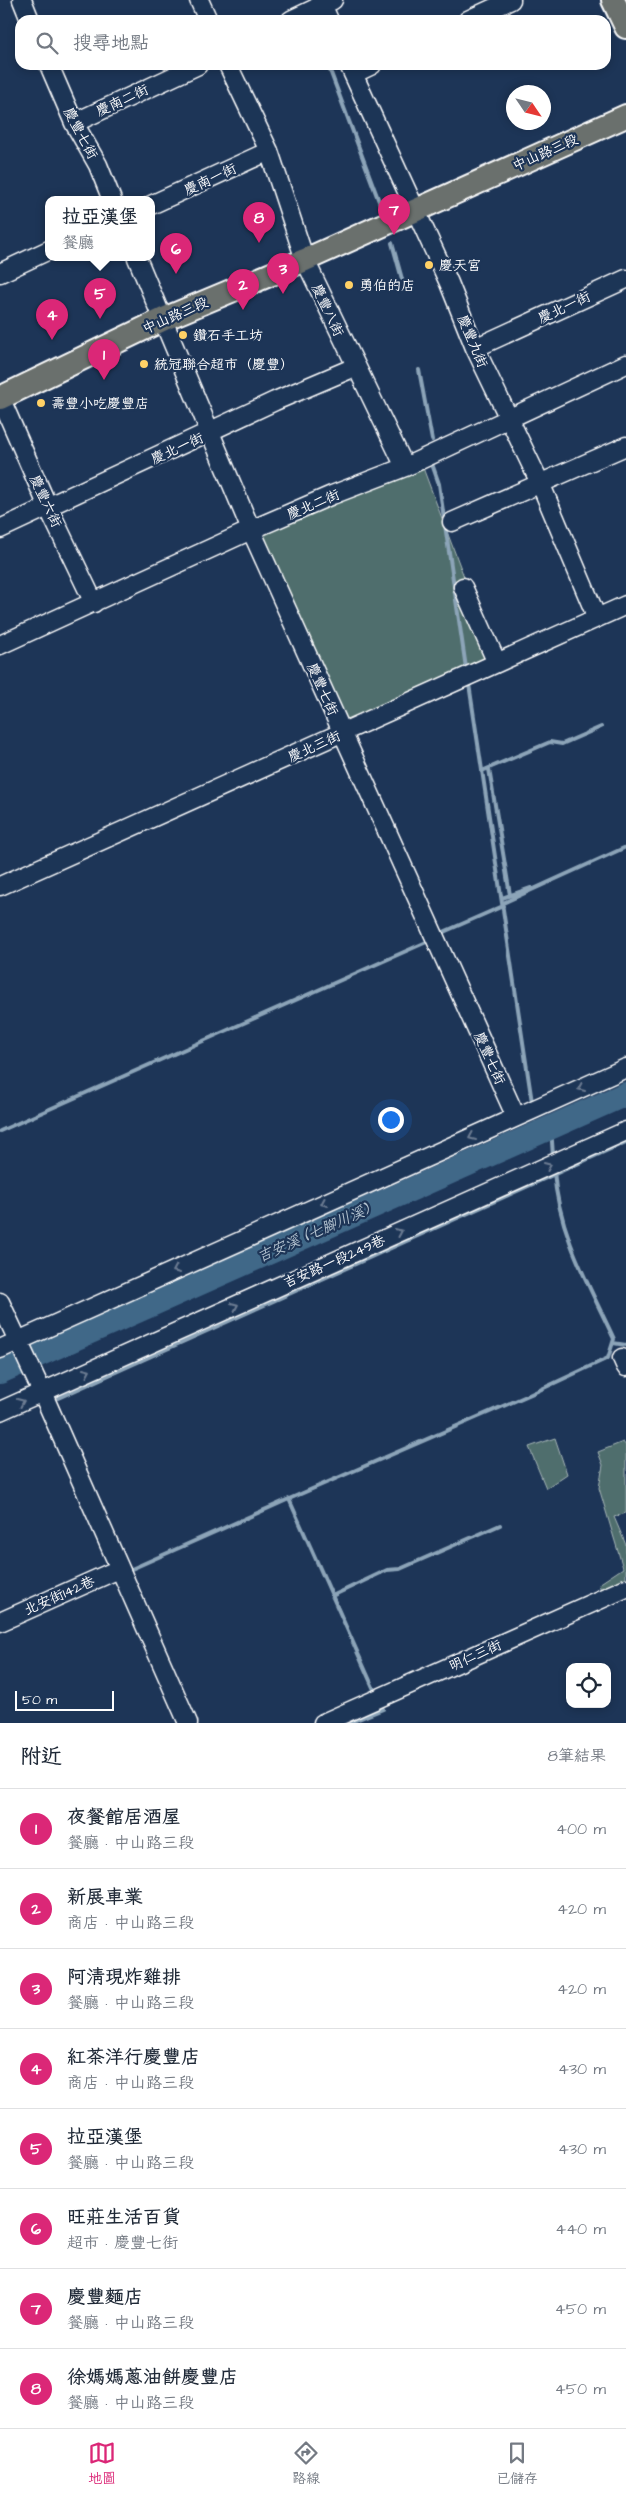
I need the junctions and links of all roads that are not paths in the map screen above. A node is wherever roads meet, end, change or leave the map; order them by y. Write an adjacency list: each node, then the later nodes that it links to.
1 (22, 0): 6 (street)
2 (199, 0): 7 (street)
3 (511, 0): 9 (street)
4 (613, 0): 10 (main road)
5 (326, 6): 8 (street)
6 (28, 15)
7 (206, 15)
8 (304, 15)
9 (479, 15)
10 (626, 27)
11 (51, 70): 16 (street, 慶豐七街)
12 (187, 70): 16 (street, 慶南二街)
13 (230, 70): 17 (street, 慶豐八街)
14 (351, 70): 20 (street, 慶豐九街)
15 (626, 116): 20 (main road, 中山路三段)
16 (74, 123): 18 (street, 慶豐七街)
17 (269, 151): 19 (street, 慶南一街); 22 (street, 慶豐八街)
18 (110, 196)
19 (155, 203)
20 (416, 210): 22 (main road, 中山路三段); 27 (street, 慶豐九街)
21 (45, 252): 24 (street)
22 (305, 260): 26 (main road, 中山路三段); 29 (street, 慶豐八街)
23 (138, 261): 26 (street, 慶豐七街)
24 (0, 273)
25 (626, 279): 27 (street, 慶北一街)
26 (164, 319): 30 (main road, 中山路三段); 32 (street, 慶豐七街)
27 (475, 348): 31 (street, 慶豐九街)
28 (626, 365): 31 (street, 慶北二街)
29 (355, 367): 32 (street, 慶北一街); 34 (street, 慶豐八街)
30 (0, 398): 36 (street, 慶豐六街)
31 (507, 418): 34 (street, 慶北二街); 35 (street, 慶豐九街)
32 (209, 433): 36 (street, 慶北一街); 39 (street, 慶豐七街)
33 (626, 446): 35 (street)
34 (404, 468): 39 (street, 慶北二街)
35 (541, 485): 37 (street); 43 (street, 慶豐九街)
36 (48, 507): 38 (street, 慶北一街); 41 (street, 慶豐六街)
37 (452, 522)
38 (0, 529)
39 (251, 530): 41 (street, 慶北二街); 46 (street, 慶豐七街)
40 (463, 587): 45 (street)
41 (94, 603): 44 (street, 慶北二街)
42 (626, 605): 43 (street, 慶北三街)
43 (597, 618): 45 (street, 慶北三街)
44 (0, 645)
45 (497, 663): 46 (street, 慶北三街)
46 (343, 733): 47 (street, 慶北三街); 49 (street, 慶豐七街)
47 (0, 886)
48 (626, 1068): 49 (street, one-way to 49)
49 (516, 1116): 52 (street, one-way to 52)
50 (626, 1131): 54 (street, 吉安路一段249巷, one-way to 50)
51 (0, 1302): 52 (street)
52 (18, 1342): 53 (street); 54 (street)
53 (0, 1350)
54 (42, 1392): 55 (street, 吉安路一段249巷, one-way to 54); 56 (street)
55 (0, 1411)
56 (119, 1569): 58 (street, 北安街142巷); 59 (street)
57 (626, 1588): 60 (street, 明仁三街)
58 (0, 1622)
59 (188, 1723)
60 (323, 1723)

